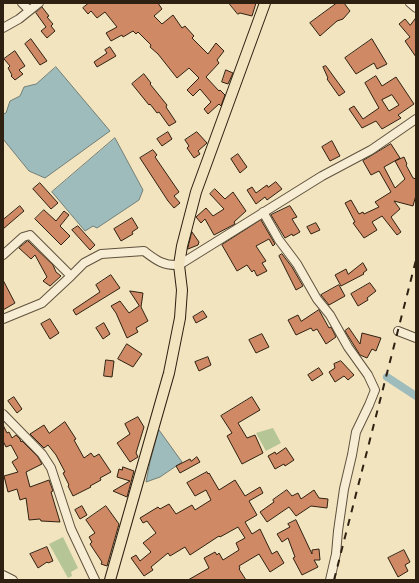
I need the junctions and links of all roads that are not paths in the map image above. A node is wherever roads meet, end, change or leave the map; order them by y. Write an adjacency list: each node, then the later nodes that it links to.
1 (22, 3): 6 (street)
2 (39, 3): 6 (street)
3 (265, 3): 11 (main road)
4 (410, 3): 5 (street)
5 (416, 8)
6 (29, 10): 7 (street)
7 (3, 28)
8 (416, 119): 9 (street)
9 (262, 212): 11 (street); 21 (street)
10 (3, 255): 12 (street)
11 (179, 265): 12 (street); 20 (main road)
12 (72, 276): 13 (street)
13 (3, 319)
14 (398, 331): 15 (street)
15 (416, 338)
16 (3, 414): 19 (street)
17 (3, 575): 18 (street)
18 (13, 580)
19 (95, 580)
20 (110, 580)
21 (330, 580)

